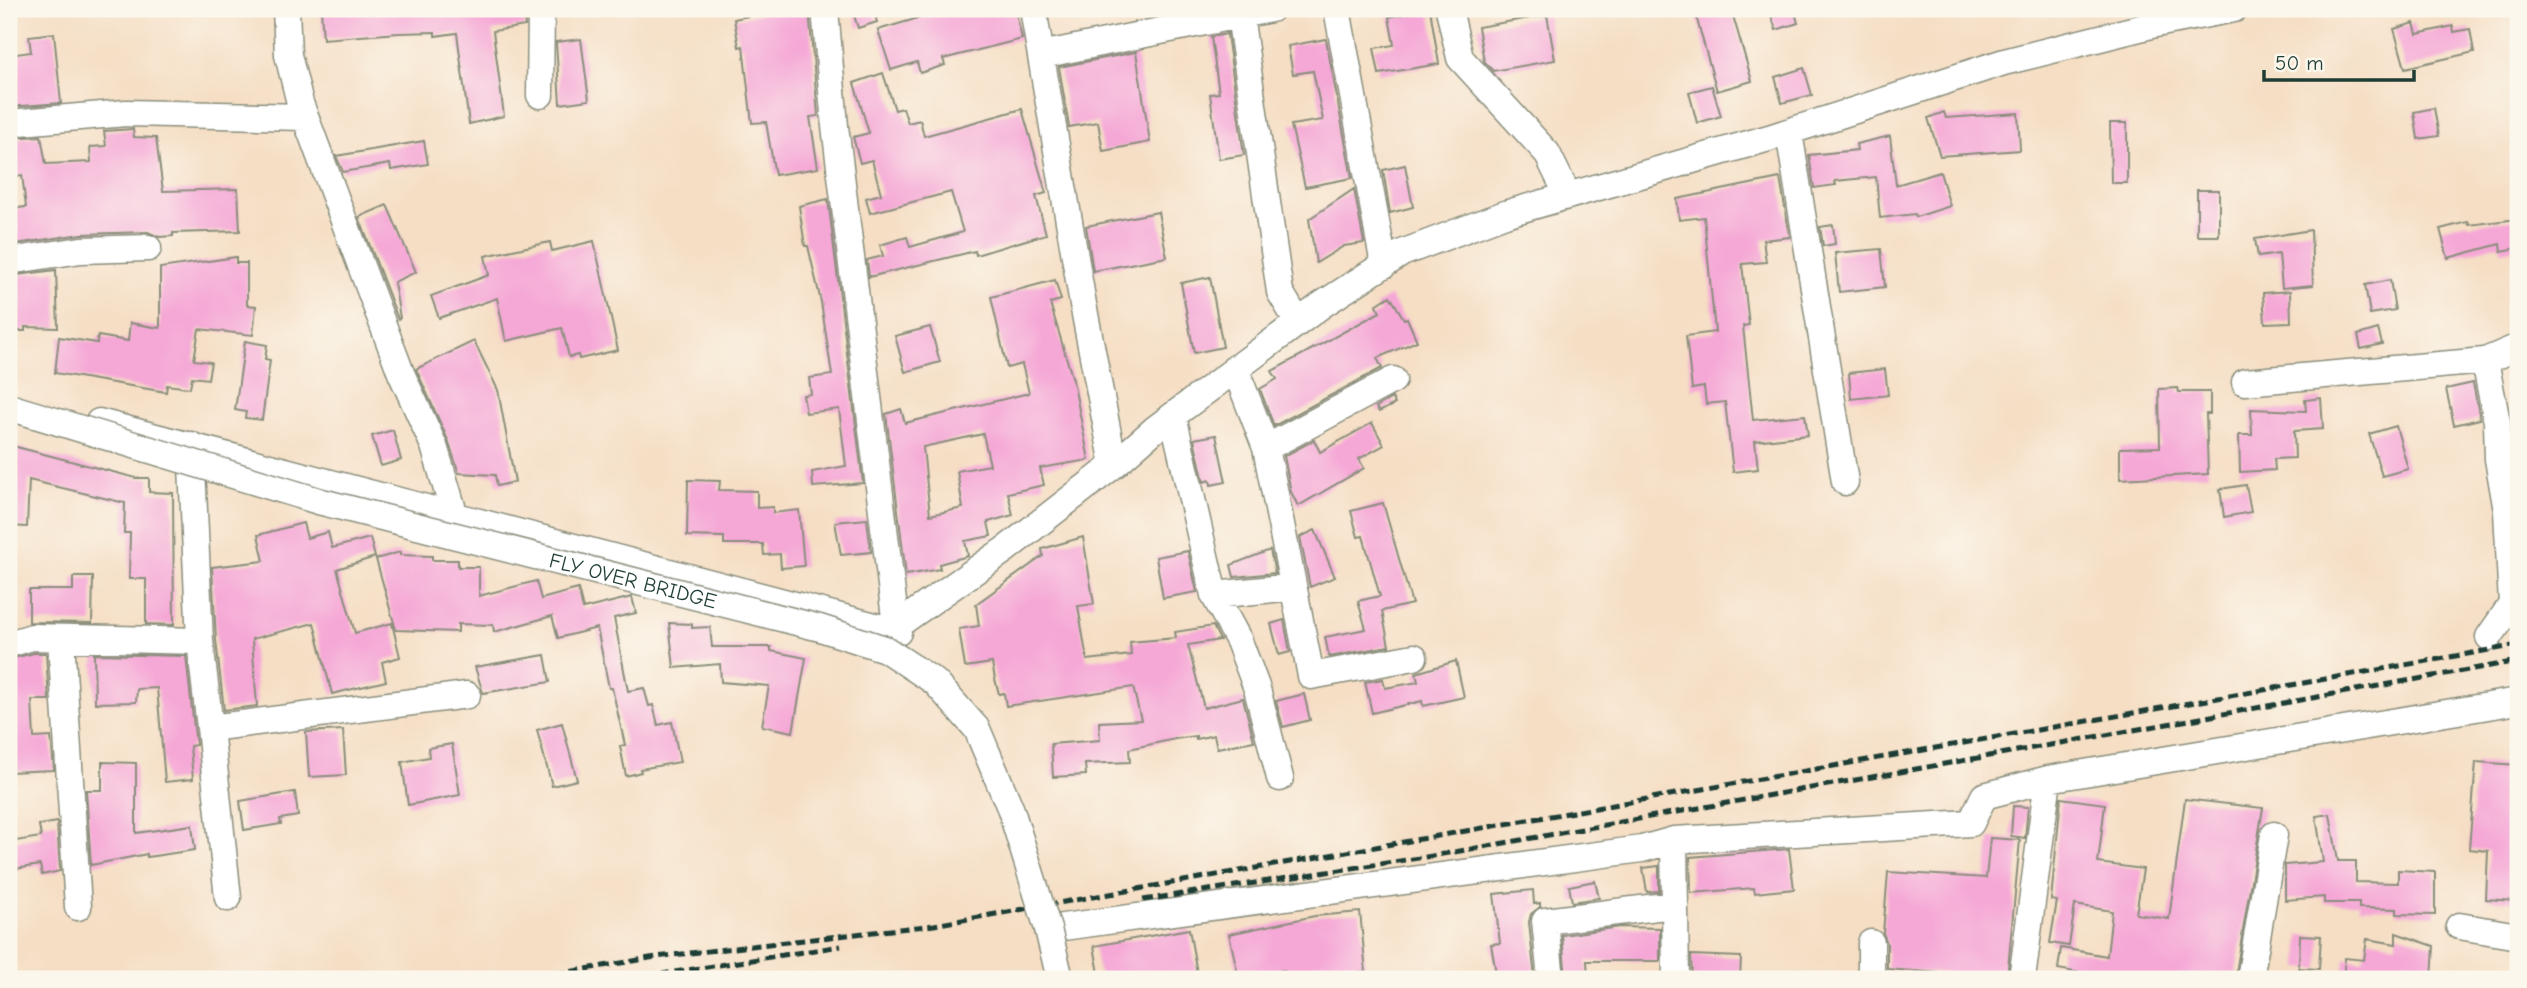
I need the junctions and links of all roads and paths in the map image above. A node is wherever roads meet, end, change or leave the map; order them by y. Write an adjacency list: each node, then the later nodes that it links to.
1 (286, 9): 12 (street)
2 (541, 9): 11 (street)
3 (825, 9): 35 (street)
4 (1033, 9): 10 (street)
5 (1271, 9): 9 (street)
6 (1337, 9): 18 (street)
7 (1449, 9): 15 (street)
8 (2234, 9): 14 (street)
9 (1240, 12): 10 (street); 19 (street)
10 (1041, 55): 30 (street)
11 (540, 95)
12 (305, 117): 13 (street); 32 (street)
13 (9, 123)
14 (1789, 132): 15 (street); 31 (street)
15 (1568, 196): 18 (street)
16 (148, 248): 17 (street)
17 (9, 261)
18 (1384, 265): 19 (street)
19 (1298, 322): 22 (street)
20 (2518, 347): 21 (street)
21 (2485, 362): 24 (street); 36 (street)
22 (1236, 368): 27 (street); 29 (street)
23 (1393, 380): 29 (street)
24 (2245, 382)
25 (9, 400): 28 (street)
26 (9, 407): 52 (street, FLY OVER BRIDGE, bridge)
27 (1172, 416): 30 (street); 34 (street)
28 (191, 445): 32 (street); 38 (street)
29 (1266, 448): 33 (street)
30 (1114, 465): 35 (street)
31 (1845, 482)
32 (453, 513): 35 (street)
33 (1293, 587): 34 (street); 40 (street)
34 (1214, 595): 44 (street)
35 (896, 626)
36 (2488, 637)
37 (61, 639): 38 (street); 39 (street); 50 (street)
38 (200, 641): 43 (street)
39 (9, 644)
40 (1414, 657)
41 (467, 695): 43 (street)
42 (2518, 701): 45 (street)
43 (210, 728): 48 (street)
44 (1280, 778)
45 (2048, 779): 47 (street); 59 (street)
46 (2274, 835): 60 (street)
47 (1674, 840): 49 (street); 52 (street)
48 (228, 898)
49 (1673, 905): 56 (street); 57 (street)
50 (78, 906)
51 (2459, 926): 53 (street)
52 (1048, 929): 55 (street, FLY OVER BRIDGE, bridge)
53 (2518, 936)
54 (1871, 943): 58 (street)
55 (1060, 979)
56 (1551, 979)
57 (1676, 979)
58 (1871, 979)
59 (2022, 979)
60 (2250, 979)

